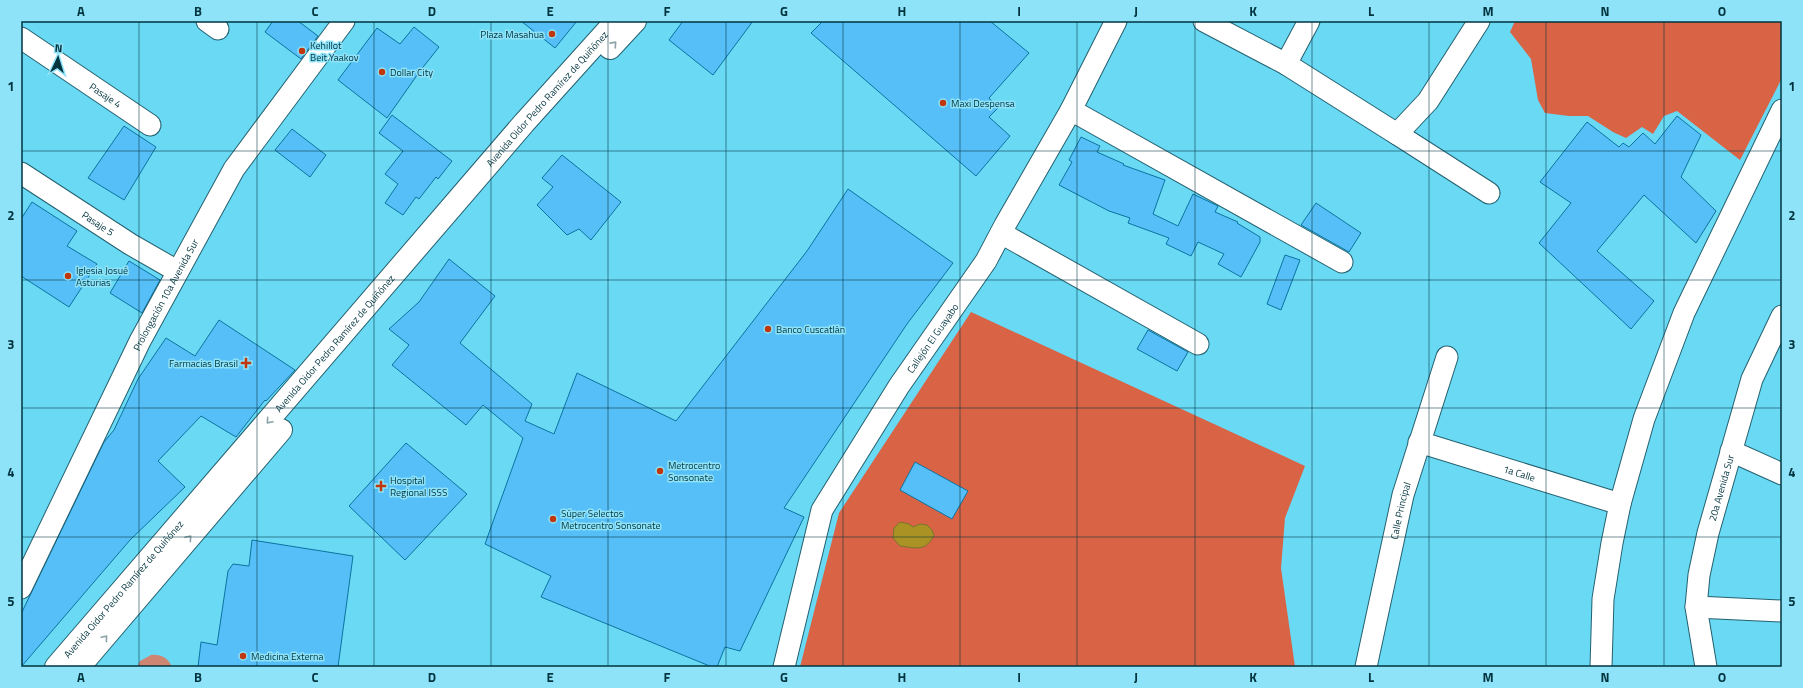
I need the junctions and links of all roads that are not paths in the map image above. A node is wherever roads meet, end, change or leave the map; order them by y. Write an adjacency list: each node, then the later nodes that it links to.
1 (344, 21): 19 (street, Prolongación 10a Avenida Sur)
2 (616, 21): 30 (main road, Avenida Oidor Pedro Ramírez de Quiñónez, one-way to 30)
3 (635, 21): 31 (main road, Avenida Oidor Pedro Ramírez de Quiñónez, one-way to 3)
4 (1116, 21): 10 (street, Callejón El Guayabo)
5 (1204, 21): 9 (street)
6 (1309, 21): 9 (street)
7 (1480, 21): 13 (street)
8 (21, 38): 12 (street, Pasaje 4)
9 (1286, 64): 13 (street)
10 (1071, 110): 17 (street, Callejón El Guayabo); 18 (street)
11 (1782, 110): 14 (street)
12 (150, 125)
13 (1397, 134): 16 (street)
14 (1776, 141): 26 (street)
15 (21, 173): 19 (street, Pasaje 5)
16 (1489, 193)
17 (1001, 233): 21 (street); 32 (street, Callejón El Guayabo)
18 (1342, 262)
19 (177, 271): 27 (street, Prolongación 10a Avenida Sur)
20 (1782, 316): 24 (street, 20a Avenida Sur)
21 (1198, 344)
22 (1447, 357): 23 (street, Calle Principal)
23 (1419, 442): 26 (street, 1a Calle); 33 (street, Calle Principal)
24 (1731, 451): 25 (street); 28 (street, 20a Avenida Sur)
25 (1782, 474)
26 (1620, 504): 34 (street)
27 (21, 588)
28 (1696, 607): 29 (street); 35 (street, 20a Avenida Sur)
29 (1782, 611)
30 (56, 667)
31 (79, 667)
32 (784, 667)
33 (1366, 667)
34 (1601, 667)
35 (1706, 667)

